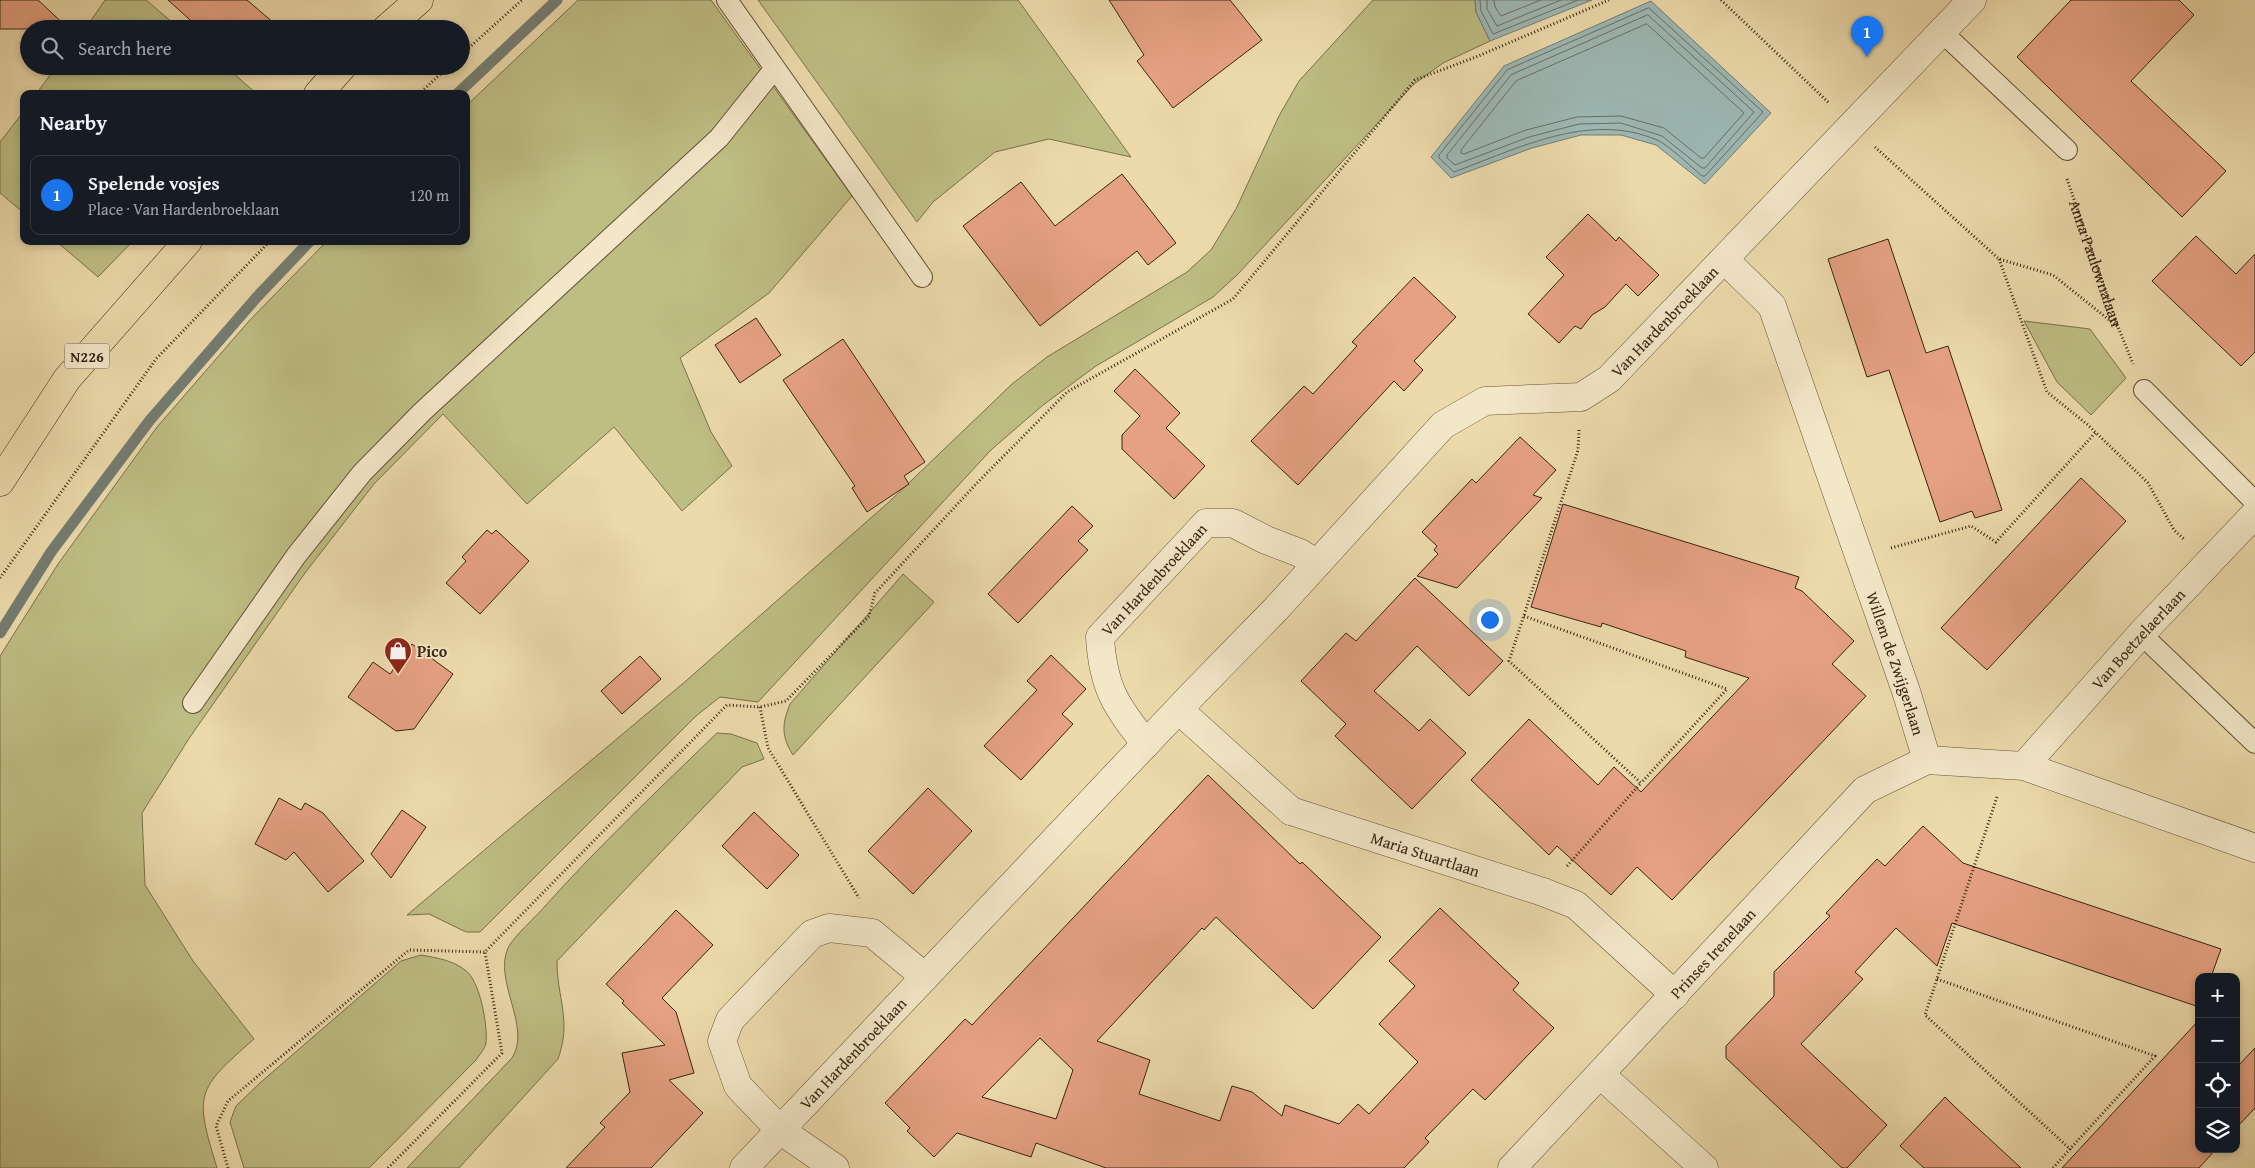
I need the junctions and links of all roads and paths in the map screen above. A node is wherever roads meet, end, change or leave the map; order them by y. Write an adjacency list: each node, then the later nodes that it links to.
1 (419, 0): 7 (main road)
2 (522, 0): 9 (path)
3 (727, 0): 10 (lane)
4 (1609, 0): 36 (path)
5 (1721, 0): 15 (path)
6 (1972, 0): 8 (street, Van Hardenbroeklaan)
7 (396, 20)
8 (1942, 32): 15 (street, Van Hardenbroeklaan); 16 (lane)
9 (470, 47)
10 (774, 68): 21 (lane); 35 (lane)
11 (335, 75): 13 (main road)
12 (439, 75): 14 (path)
13 (322, 90)
14 (422, 90)
15 (1852, 126): 19 (path); 20 (street, Van Hardenbroeklaan)
16 (2067, 150): 22 (path, Anna Paulownalaan)
17 (184, 245): 26 (main road, N226)
18 (266, 245): 32 (path)
19 (1999, 258): 22 (path); 25 (path)
20 (1725, 260): 24 (street, Van Hardenbroeklaan); 29 (street, Willem de Zwijgerlaan)
21 (922, 277)
22 (2118, 327): 23 (path, Anna Paulownalaan)
23 (2144, 390): 27 (lane)
24 (1580, 396): 31 (street, Van Hardenbroeklaan); 33 (path)
25 (2096, 432): 29 (path); 30 (path)
26 (0, 482)
27 (2255, 502)
28 (2255, 514): 30 (street, Van Boetzelaerlaan)
29 (1859, 557): 40 (street, Willem de Zwijgerlaan)
30 (2209, 563): 34 (street, Van Boetzelaerlaan)
31 (1317, 564): 37 (street, Van Hardenbroeklaan); 39 (street, Van Hardenbroeklaan)
32 (0, 578)
33 (1524, 616): 42 (path); 42 (path)
34 (2141, 634): 38 (lane); 41 (street, Van Boetzelaerlaan)
35 (193, 703)
36 (760, 707): 45 (path); 46 (path)
37 (1179, 710): 39 (street, Van Hardenbroeklaan); 44 (street, Maria Stuartlaan)
38 (2255, 743)
39 (1146, 744): 47 (street, Van Hardenbroeklaan)
40 (1928, 760): 41 (street); 49 (street, Prinses Irenelaan)
41 (2016, 766): 43 (street); 48 (path)
42 (1641, 783): 44 (path)
43 (2255, 848)
44 (1543, 892): 49 (street, Maria Stuartlaan)
45 (872, 932): 47 (street); 51 (street)
46 (485, 952): 53 (path); 54 (path)
47 (925, 977): 51 (street, Van Hardenbroeklaan)
48 (1937, 980): 52 (path); 52 (path)
49 (1675, 994): 50 (street, Prinses Irenelaan)
50 (1601, 1074): 57 (street, Prinses Irenelaan); 58 (street)
51 (780, 1130): 55 (street, Van Hardenbroeklaan); 56 (street)
52 (2070, 1149): 59 (path)
53 (228, 1168)
54 (388, 1168)
55 (744, 1168)
56 (835, 1168)
57 (1512, 1168)
58 (1704, 1168)
59 (2053, 1168)

